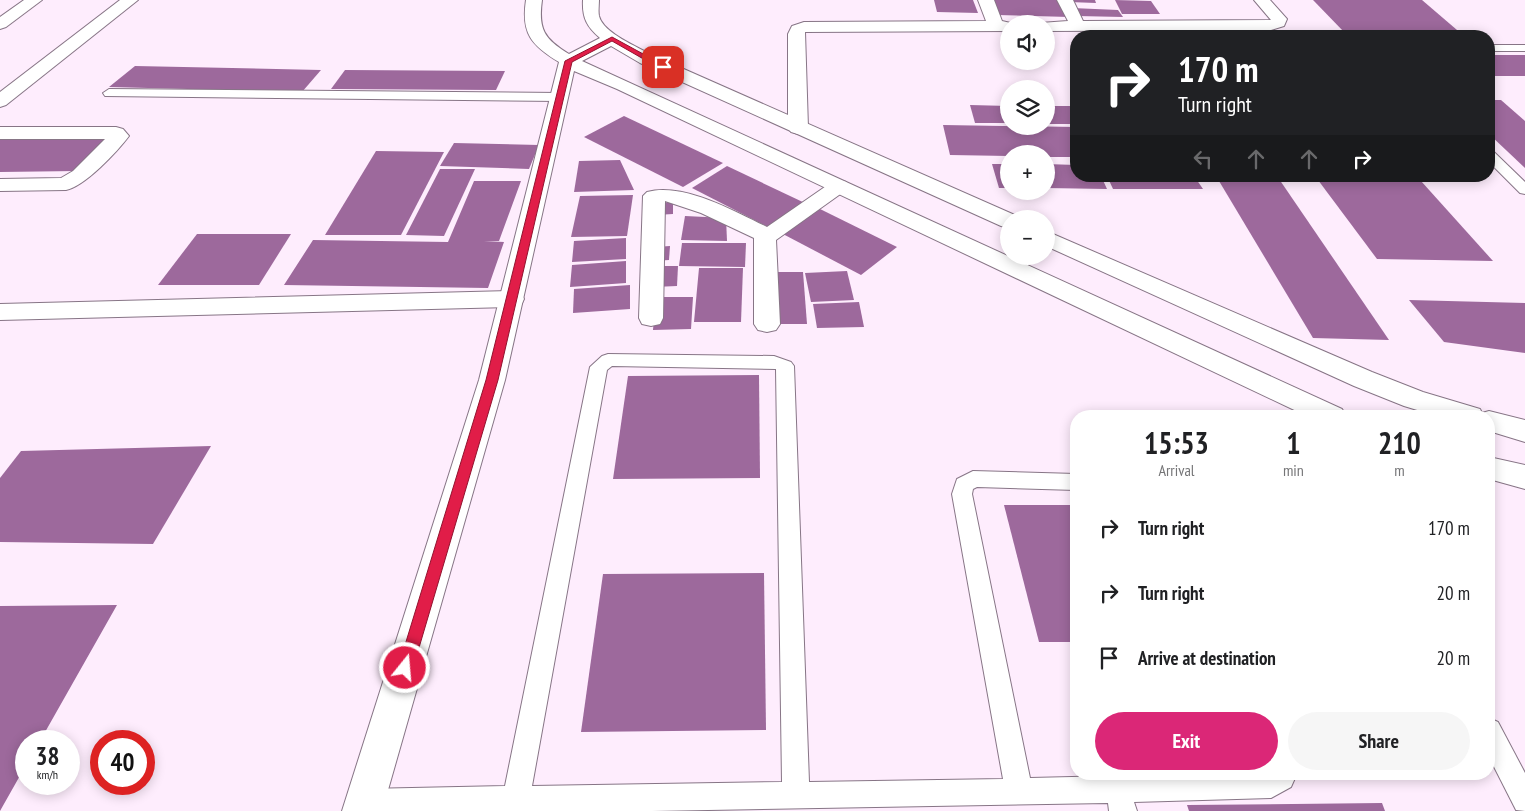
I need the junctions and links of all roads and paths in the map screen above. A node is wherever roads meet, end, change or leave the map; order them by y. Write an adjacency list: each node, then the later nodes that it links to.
1 (34, 0): 9 (street)
2 (130, 0): 19 (street)
3 (534, 0): 16 (street)
4 (591, 0): 13 (street)
5 (986, 0): 8 (street)
6 (1065, 0): 12 (street)
7 (1262, 0): 12 (street)
8 (1000, 23)
9 (0, 24)
10 (1000, 26): 20 (street)
11 (1055, 26): 12 (street)
12 (1078, 26)
13 (612, 39): 16 (street); 20 (street)
14 (1495, 48): 15 (lane)
15 (1525, 48)
16 (568, 61): 18 (street); 24 (street)
17 (109, 93): 18 (lane)
18 (560, 97): 29 (street)
19 (0, 101)
20 (798, 128): 26 (street)
21 (0, 133): 23 (street)
22 (1495, 162): 25 (lane)
23 (0, 185)
24 (839, 186): 27 (street); 33 (street)
25 (1525, 190)
26 (1000, 218)
27 (765, 235): 31 (street); 32 (street)
28 (1055, 242): 34 (street)
29 (512, 299): 30 (street); 47 (street)
30 (0, 312)
31 (651, 318)
32 (767, 324)
33 (1319, 410)
34 (1450, 410)
35 (1495, 422): 36 (street)
36 (1525, 430)
37 (1495, 470): 38 (street)
38 (1525, 477)
39 (1070, 482): 42 (lane)
40 (1495, 743): 46 (lane)
41 (1279, 780): 45 (lane)
42 (1019, 792): 43 (lane); 45 (lane)
43 (796, 795): 44 (lane); 44 (lane)
44 (516, 800): 47 (lane)
45 (1121, 800)
46 (1525, 801)
47 (364, 806)

